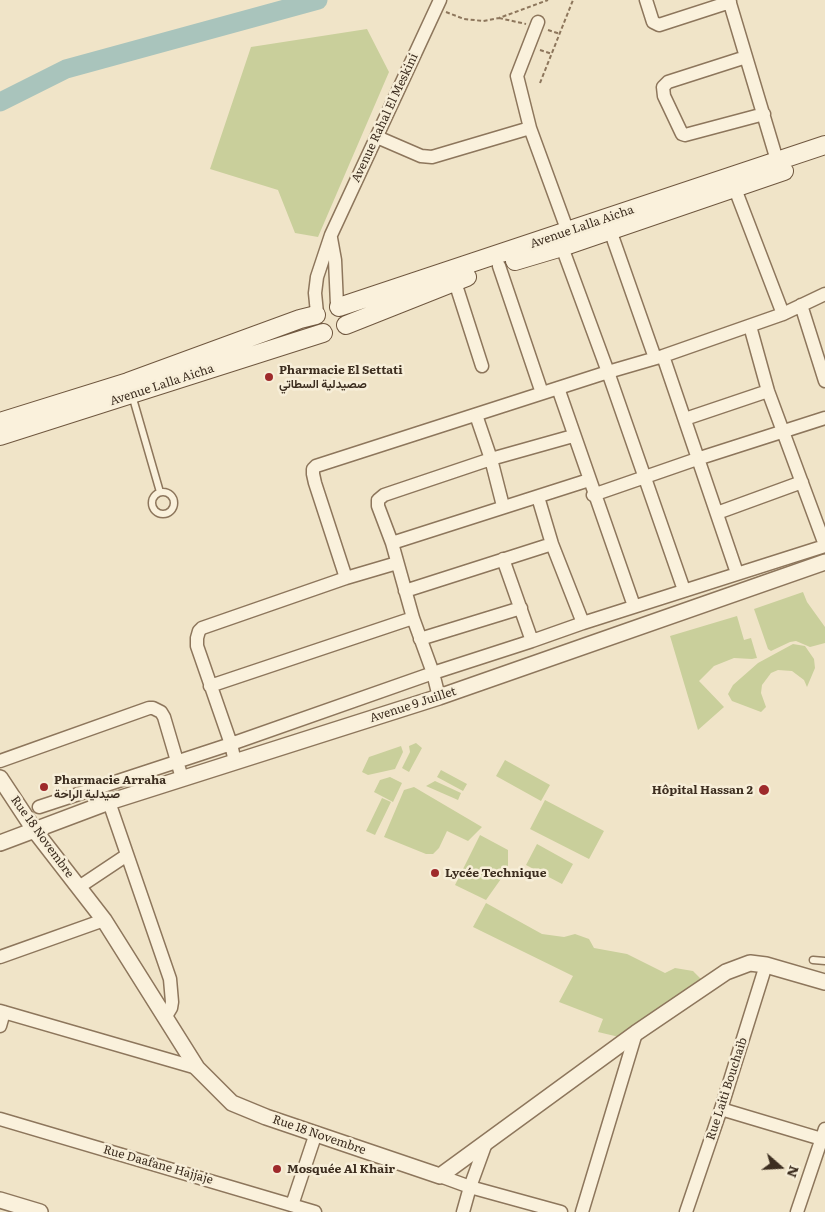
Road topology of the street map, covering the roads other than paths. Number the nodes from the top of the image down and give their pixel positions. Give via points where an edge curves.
1 (646, 0) edge
2 (730, 1) edge
3 (438, 3) edge
4 (538, 22) dead end
5 (746, 57) junction
6 (764, 114) junction
7 (530, 128) junction
8 (377, 137) junction
9 (825, 146) edge
10 (825, 157) edge
11 (779, 166) junction
12 (733, 183) junction
13 (610, 230) junction
14 (330, 235) junction
15 (565, 239) junction
16 (499, 266) junction
17 (455, 282) junction
18 (825, 294) edge
19 (338, 306) junction
20 (800, 306) junction
21 (317, 314) junction
22 (783, 314) junction
23 (346, 324) junction
24 (750, 326) junction
25 (323, 333) junction
26 (659, 357) junction
27 (822, 363) edge
28 (482, 366) dead end
29 (608, 372) junction
30 (825, 380) edge
31 (130, 388) junction
32 (558, 388) junction
33 (768, 391) junction
34 (542, 393) junction
35 (476, 415) junction
36 (825, 418) edge
37 (685, 419) junction
38 (0, 422) edge
39 (784, 431) junction
40 (0, 436) edge
41 (573, 436) junction
42 (698, 458) junction
43 (491, 459) junction
44 (645, 476) junction
45 (589, 480) junction
46 (802, 482) junction
47 (160, 492) dead end
48 (594, 494) junction
49 (538, 497) junction
50 (503, 506) junction
51 (717, 513) junction
52 (392, 543) junction
53 (552, 544) junction
54 (825, 546) edge
55 (503, 559) junction
56 (825, 562) edge
57 (397, 563) junction
58 (737, 573) junction
59 (346, 578) junction
60 (684, 590) junction
61 (405, 591) junction
62 (634, 606) junction
63 (521, 608) junction
64 (413, 618) junction
65 (583, 623) junction
66 (420, 639) junction
67 (532, 641) junction
68 (433, 673) junction
69 (210, 686) junction
70 (439, 697) junction
71 (231, 744) junction
72 (0, 761) edge
73 (178, 761) junction
74 (235, 762) junction
75 (0, 778) edge
76 (182, 778) junction
77 (109, 802) junction
78 (38, 807) dead end
79 (35, 831) junction
80 (0, 843) edge
81 (127, 855) junction
82 (79, 887) junction
83 (104, 920) junction
84 (0, 958) edge
85 (813, 960) dead end
86 (825, 961) edge
87 (766, 965) junction
88 (825, 982) edge
89 (2, 1012) edge
90 (165, 1018) junction
91 (0, 1026) edge
92 (636, 1033) junction
93 (197, 1068) junction
94 (721, 1109) junction
95 (0, 1119) edge
96 (316, 1133) junction
97 (824, 1136) edge
98 (486, 1143) junction
99 (440, 1176) junction
100 (470, 1187) junction
101 (0, 1200) edge
102 (292, 1205) junction
103 (40, 1212) edge
104 (315, 1212) edge
105 (464, 1212) edge
106 (561, 1212) edge
107 (582, 1212) edge
108 (686, 1212) edge
109 (797, 1212) edge

1 - 2 street via 653,22 659,25
2 - 5 street
3 - 8 street, Avenue Rahal El Meskini
4 - 7 street via 517,76
5 - 6 street
5 - 6 street via 668,82 663,87 664,96 685,135
6 - 11 street
7 - 8 street via 432,157 421,156
7 - 15 street
8 - 14 street, Avenue Rahal El Meskini
9 - 11 main road, Avenue Lalla Aicha
10 - 11 main road, Avenue Lalla Aicha
11 - 12 main road, Avenue Lalla Aicha
12 - 13 main road, Avenue Lalla Aicha
12 - 15 main road, Avenue Lalla Aicha
12 - 22 street
13 - 15 main road, Avenue Lalla Aicha
13 - 26 street
14 - 19 street
14 - 21 street, Avenue Rahal El Meskini via 317,277
15 - 16 main road, Avenue Lalla Aicha
15 - 19 main road, Avenue Lalla Aicha
15 - 29 street
16 - 17 main road, Avenue Lalla Aicha
16 - 34 street
17 - 23 main road, Avenue Lalla Aicha
17 - 28 street
18 - 20 street
19 - 21 main road, Avenue Lalla Aicha via 325,306
19 - 23 main road via 346,314
20 - 22 street
20 - 27 street
21 - 25 main road via 316,325
21 - 31 main road, Avenue Lalla Aicha
22 - 24 street
23 - 25 main road, Avenue Lalla Aicha via 336,334
24 - 26 street
24 - 33 street
25 - 31 main road, Avenue Lalla Aicha
26 - 29 street
26 - 37 street
27 - 30 street
29 - 32 street
29 - 44 street
31 - 38 main road, Avenue Lalla Aicha
31 - 40 main road, Avenue Lalla Aicha
31 - 47 lane
32 - 34 street
32 - 41 street
33 - 37 street
33 - 39 street
34 - 35 street
35 - 43 street
35 - 59 street via 313,469
36 - 39 street
37 - 42 street
39 - 42 street
39 - 46 street
41 - 43 street
41 - 45 street
42 - 44 street
42 - 51 street
43 - 50 street
43 - 52 street via 381,497 378,506
44 - 48 street
44 - 60 street
45 - 48 street
45 - 49 street
46 - 51 street
46 - 54 street
48 - 62 street
49 - 50 street
49 - 53 street
50 - 52 street
51 - 58 street
52 - 57 street
53 - 55 street
53 - 65 street
54 - 58 street
55 - 61 street
55 - 63 street
56 - 70 street, Avenue 9 Juillet
57 - 59 street
57 - 61 street
58 - 60 street
59 - 69 street via 198,631 198,646
60 - 62 street
61 - 64 street
62 - 65 street
63 - 66 street
63 - 67 street
64 - 66 street
64 - 69 street
65 - 67 street
66 - 68 street
67 - 68 street
68 - 70 street
68 - 71 street
69 - 71 street
70 - 74 street, Avenue 9 Juillet
71 - 73 street
71 - 74 street
72 - 73 street via 149,708 161,712 164,717
73 - 76 street
73 - 78 street
74 - 76 street, Avenue 9 Juillet
75 - 79 street, Rue 18 Novembre
76 - 77 street, Avenue 9 Juillet
77 - 79 street, Avenue 9 Juillet
77 - 81 street
79 - 80 street, Avenue 9 Juillet
79 - 82 street, Rue 18 Novembre
81 - 82 street
81 - 90 street via 170,979 172,1002
82 - 83 street, Rue 18 Novembre
83 - 84 street
83 - 90 street, Rue 18 Novembre
85 - 86 lane
87 - 88 street
87 - 92 street via 750,964 726,972
87 - 94 street, Rue Laiti Bouchaib
89 - 91 street
89 - 93 street
90 - 93 street, Rue 18 Novembre
92 - 98 street
92 - 107 street
93 - 96 street, Rue 18 Novembre via 232,1103
94 - 97 street
94 - 108 street, Rue Laiti Bouchaib
95 - 102 street, Rue Daafane Hajjaje
96 - 99 street, Rue 18 Novembre
96 - 102 street
97 - 109 street
98 - 99 street
98 - 100 street
99 - 100 street
100 - 105 street
100 - 106 street
101 - 103 street
102 - 104 street, Rue Daafane Hajjaje

